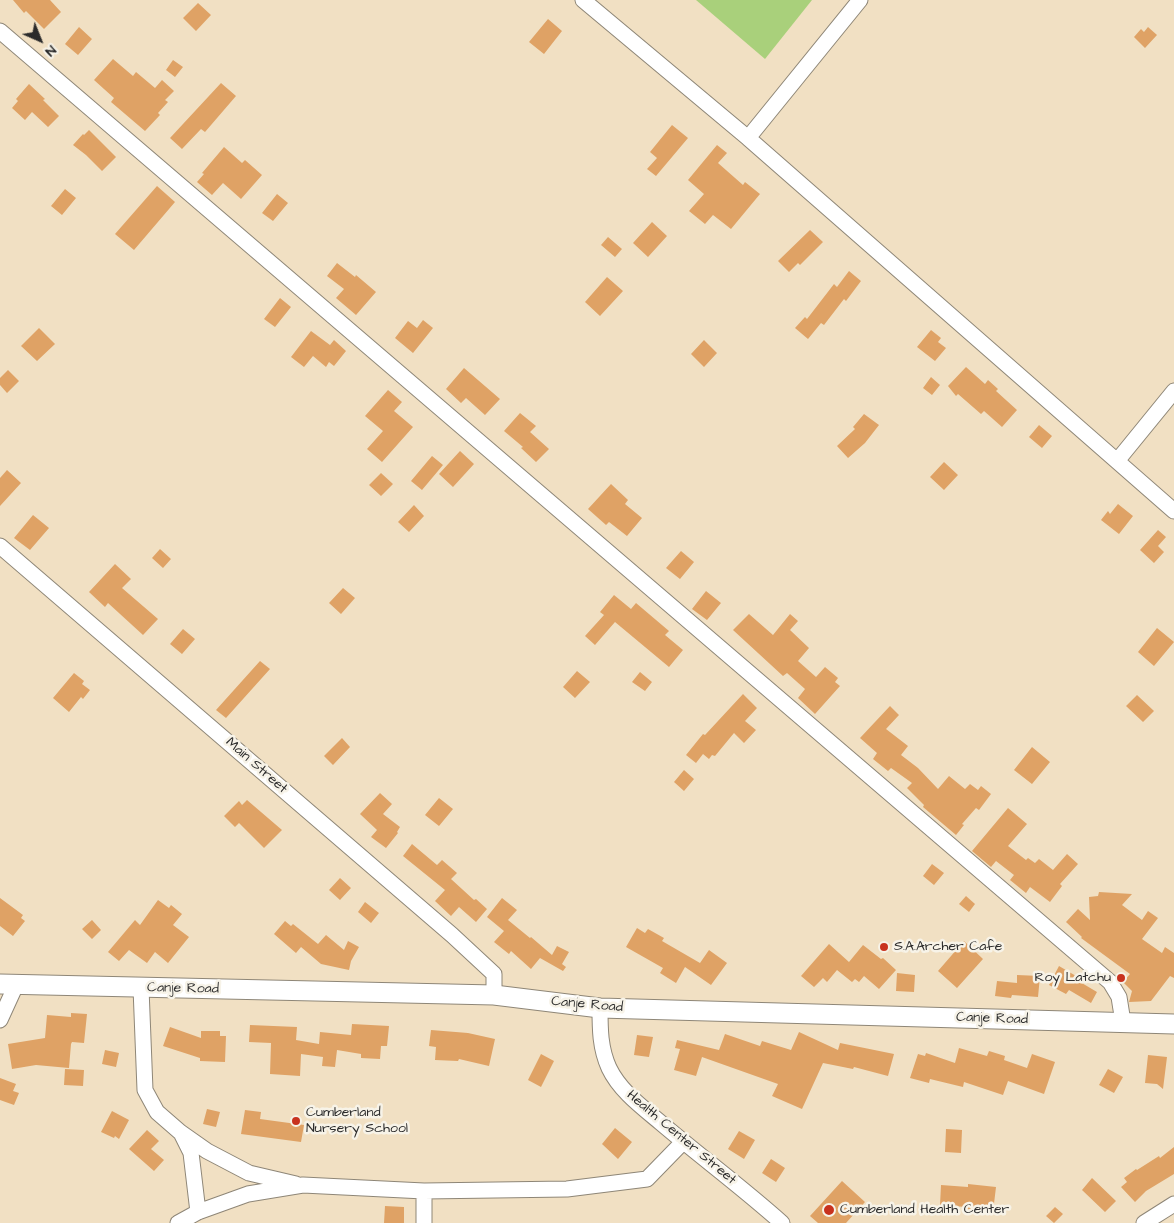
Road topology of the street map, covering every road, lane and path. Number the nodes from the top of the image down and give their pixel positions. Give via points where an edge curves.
1 (583, 0) edge
2 (860, 0) edge
3 (0, 31) edge
4 (748, 138) junction
5 (1174, 391) edge
6 (1117, 461) junction
7 (1174, 511) edge
8 (0, 546) edge
9 (8, 984) edge
10 (142, 988) junction
11 (494, 995) junction
12 (600, 1008) junction
13 (0, 1020) edge
14 (1123, 1022) junction
15 (1172, 1028) edge
16 (180, 1132) junction
17 (683, 1142) junction
18 (303, 1185) junction
19 (424, 1191) junction
20 (1174, 1204) edge
21 (198, 1212) junction
22 (178, 1223) edge
23 (424, 1223) edge
24 (782, 1223) edge
25 (1144, 1223) edge

1 - 4 street
2 - 4 street
3 - 14 street via 1110,982 1119,997
4 - 6 street
5 - 6 street
6 - 7 street
8 - 11 street, Main Street via 452,935 494,974
9 - 10 street, Canje Road
9 - 13 street
10 - 11 street, Canje Road
10 - 16 street via 145,1090 157,1112
11 - 12 street, Canje Road
12 - 14 street, Canje Road
12 - 17 street, Health Center Street via 600,1042 610,1068 626,1092
14 - 15 street, Canje Road
16 - 18 street via 207,1151 249,1173
16 - 21 street via 192,1153
17 - 19 street via 647,1179 567,1189
17 - 24 street, Health Center Street
18 - 19 street
18 - 21 street via 248,1194
19 - 23 street
20 - 25 street
21 - 22 street

